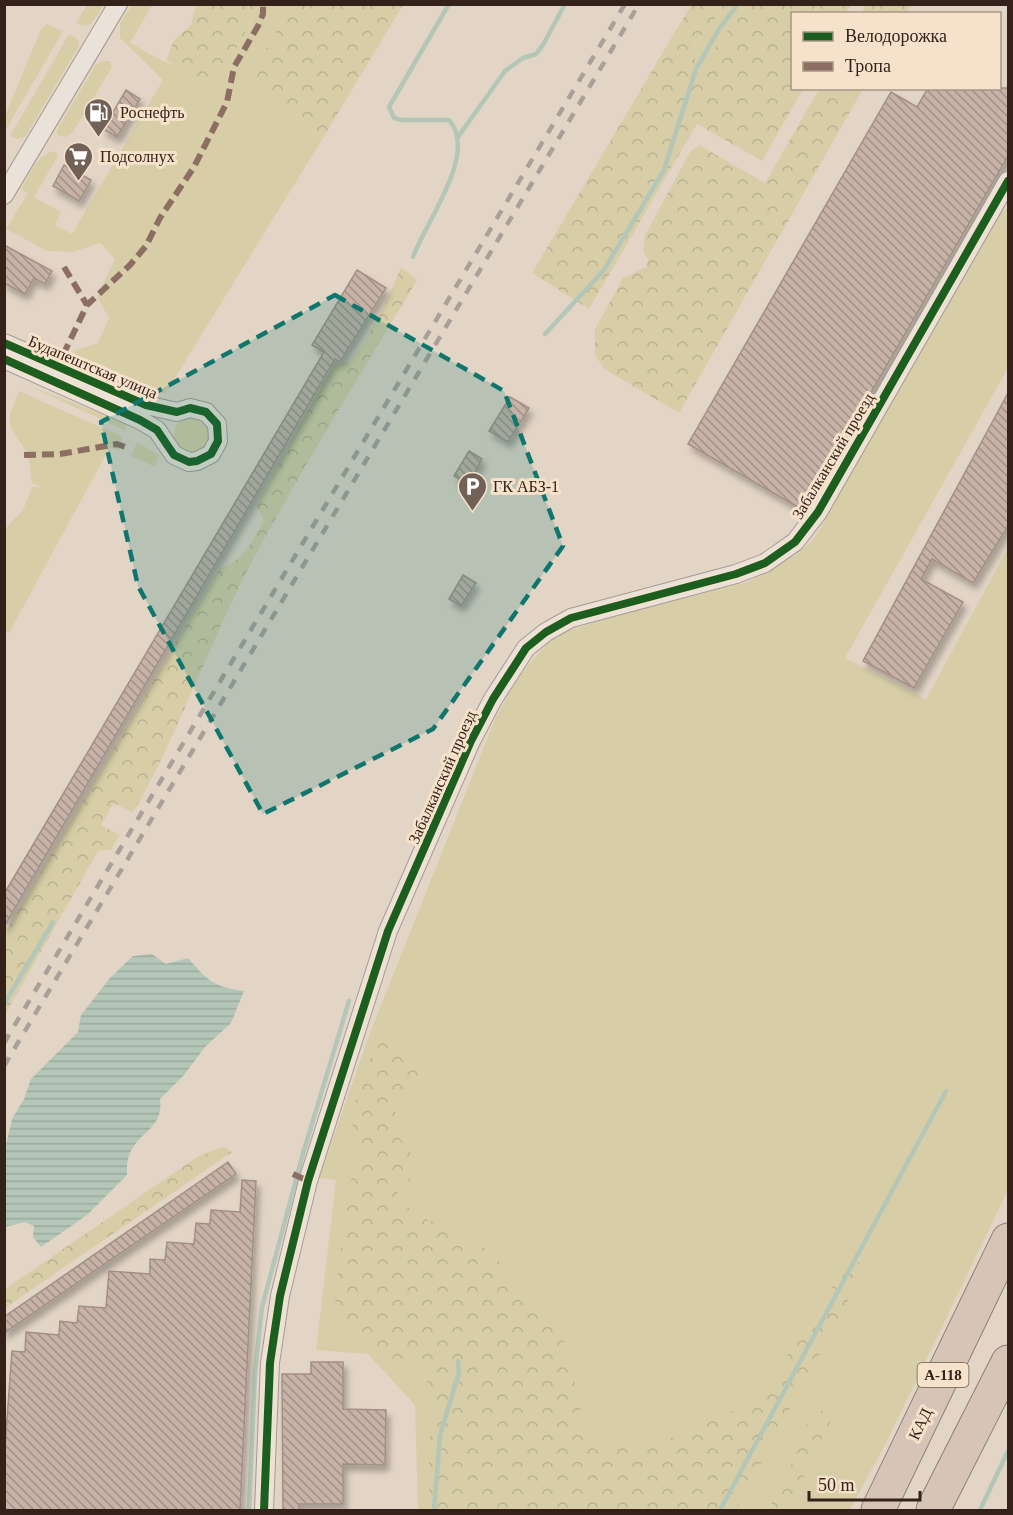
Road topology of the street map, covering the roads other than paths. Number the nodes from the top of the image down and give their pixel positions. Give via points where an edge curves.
1 (118, 4) edge
2 (1008, 181) edge
3 (4, 195) edge
4 (4, 343) edge
5 (4, 359) edge
6 (1008, 1240) edge
7 (1008, 1362) edge
8 (264, 1510) edge
9 (878, 1510) edge
10 (933, 1510) edge

1 - 3 street
2 - 8 street, Забалканский проезд via 818,512 795,542 765,563 736,574 571,618 526,648 493,699 388,932 308,1181 280,1296 270,1363
4 - 5 street, Будапештская улица via 146,405 177,412 190,408 206,412 217,424 218,441 204,459 181,459 157,430 140,420
6 - 9 highway, КАД / А-118
7 - 10 highway, А-118

